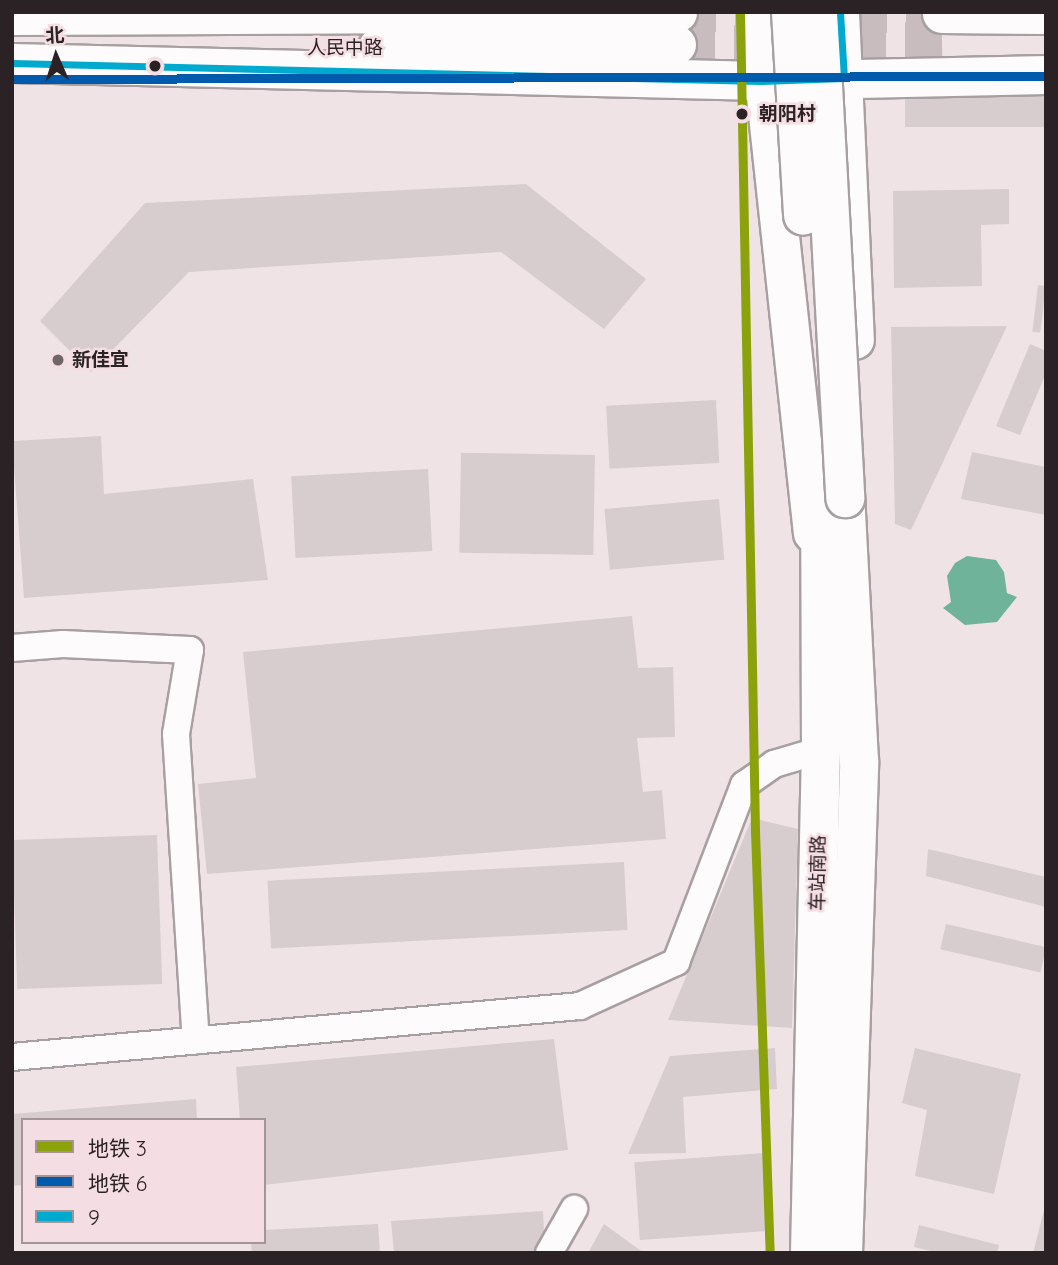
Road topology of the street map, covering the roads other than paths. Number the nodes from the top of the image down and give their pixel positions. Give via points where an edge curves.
1 (756, 12) edge
2 (791, 12) edge
3 (819, 12) edge
4 (841, 12) edge
5 (1046, 15) edge
6 (12, 16) edge
7 (678, 29) edge
8 (1046, 40) edge
9 (12, 50) edge
10 (12, 63) edge
11 (1046, 75) edge
12 (844, 78) junction
13 (761, 81) junction
14 (832, 495) junction
15 (850, 568) junction
16 (821, 597) junction
17 (12, 648) edge
18 (821, 750) junction
19 (196, 1040) junction
20 (12, 1057) edge
21 (574, 1209) dead end
22 (549, 1253) edge
23 (810, 1253) edge
24 (843, 1253) edge

1 - 13 main road
2 - 14 main road, bridge
3 - 14 main road, bridge
4 - 12 main road
5 - 8 main road via 942,27
6 - 7 main road, 人民中路
7 - 9 main road, 人民中路
10 - 13 main road
11 - 12 main road
12 - 13 main road
12 - 15 main road via 860,456
13 - 16 main road via 802,465
14 - 15 main road, 车站南路
14 - 16 main road, 车站南路
15 - 24 main road, 车站南路 via 859,761
16 - 18 main road, 车站南路
17 - 19 street via 63,644 190,650 176,734
18 - 19 street via 774,764 744,785 676,962 580,1006
18 - 23 main road, 车站南路
19 - 20 street
21 - 22 street

